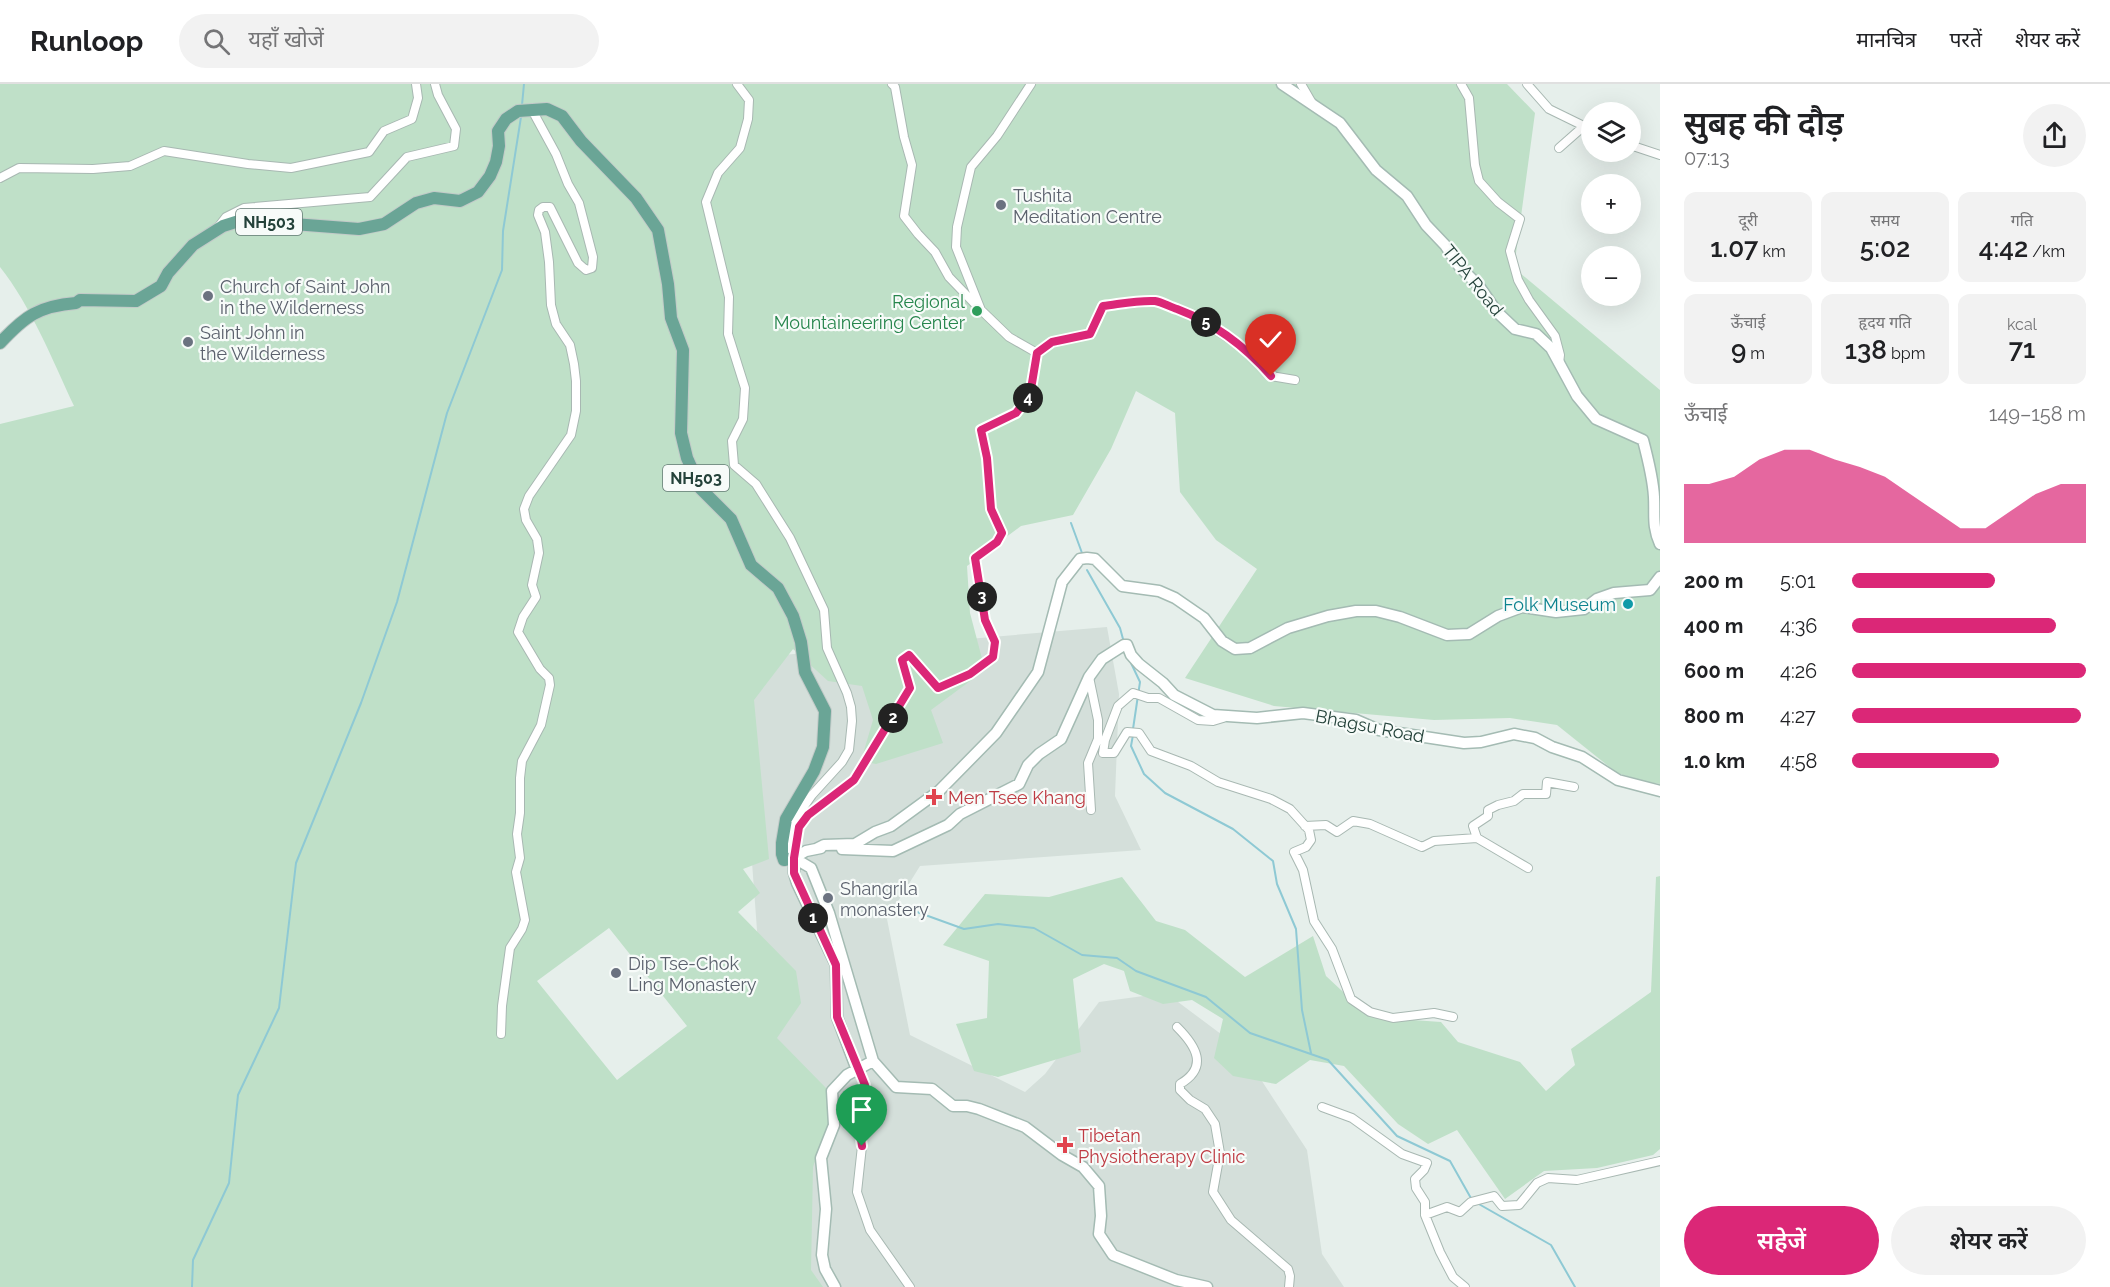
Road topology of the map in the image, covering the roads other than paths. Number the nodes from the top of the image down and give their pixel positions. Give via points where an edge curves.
1 (416, 84) edge
2 (435, 84) edge
3 (737, 84) edge
4 (892, 84) edge
5 (1031, 84) edge
6 (1282, 84) edge
7 (1301, 84) edge
8 (1461, 84) edge
9 (1527, 84) edge
10 (1314, 107) junction
11 (526, 110) junction
12 (1581, 125) edge
13 (1581, 133) edge
14 (1559, 148) dead end
15 (1641, 149) edge
16 (1660, 155) edge
17 (0, 178) edge
18 (212, 234) junction
19 (981, 310) junction
20 (0, 343) edge
21 (1037, 353) junction
22 (1559, 363) junction
23 (1295, 380) dead end
24 (1660, 544) edge
25 (1660, 577) edge
26 (1089, 676) junction
27 (1225, 717) junction
28 (1574, 787) dead end
29 (1660, 791) edge
30 (1091, 810) dead end
31 (1305, 826) junction
32 (1477, 838) junction
33 (816, 849) junction
34 (794, 858) junction
35 (1528, 868) dead end
36 (1453, 1017) dead end
37 (1177, 1027) dead end
38 (501, 1034) dead end
39 (873, 1061) junction
40 (857, 1070) junction
41 (1322, 1107) dead end
42 (1660, 1161) edge
43 (1425, 1215) junction
44 (835, 1287) edge
45 (910, 1287) edge
46 (1207, 1287) edge
47 (1289, 1287) edge
48 (1465, 1287) edge

1 - 17 street via 418,99 412,119 384,131 369,152 322,163 291,168 164,151 130,166 19,168
2 - 18 street via 456,129 454,146 407,157 370,197 244,208 226,217
3 - 34 street via 749,100 748,119 740,148 718,173 706,202 729,297 728,334 745,388 743,419 732,441 734,465 756,484 790,538 824,610 828,648 851,707 849,750 791,828 787,844 789,857
4 - 19 street via 912,165 904,216 935,252 949,277
5 - 19 street via 971,167 957,227 956,247
6 - 10 street, TIPA Road
7 - 10 street
8 - 22 street via 1469,98 1479,181 1520,219 1510,251 1518,280 1555,336
9 - 12 street via 1549,109
10 - 22 street, TIPA Road via 1340,123 1376,171 1407,196 1497,312 1515,329 1536,334 1551,348
11 - 18 main road, NH503 via 506,119 498,131 499,146 490,176 478,192 460,201 434,198 416,203 384,224 359,229 242,220
11 - 34 main road, NH503 via 547,109 562,116 636,198 658,230 671,318 683,350 681,433 687,458 701,489 731,519 751,565 778,588 793,616 805,672 825,711 823,747 786,819 782,854 784,860
11 - 38 street via 556,154 579,203 592,268 586,270 578,263 550,207 539,210 549,262 551,305 572,355 576,411 571,435 524,509 539,554 532,585 536,597 518,632 550,685 541,725 522,761 517,834 520,858 516,872 525,920 510,948
13 - 14 street
15 - 16 street
18 - 20 main road, NH503 via 193,245 161,286 136,301 80,300 38,310 19,322
19 - 21 street via 1009,337
21 - 23 street via 1052,342 1090,334 1103,306 1156,301 1216,328 1271,376
21 - 34 street via 1030,395 1016,413 981,430 991,509 1002,533 997,542 975,558 985,620 995,642 993,657 970,674 938,688 909,655 902,660 910,688 854,780 808,815 799,827
22 - 24 street, TIPA Road via 1577,396 1596,419 1643,440 1651,471 1654,529
25 - 33 street via 1650,590 1614,593 1584,609 1556,612 1522,607 1469,634 1447,635 1400,617 1356,611 1288,628 1250,648 1235,649 1222,641 1204,618 1175,598 1159,591 1122,586 1095,559 1080,559 1062,582 1038,672 996,733 939,791 891,826 855,844
26 - 27 street, Bhagsu Road via 1102,659 1128,645 1139,664 1174,695
26 - 30 street via 1098,720 1098,739 1088,763
26 - 33 street, Bhagsu Road via 1061,738 1028,765 1019,784 893,851
27 - 29 street, Bhagsu Road via 1303,713 1464,743 1514,734 1582,757 1618,780
27 - 31 street via 1198,720 1159,698 1133,693 1118,706 1103,753 1114,753 1127,732 1135,732 1151,751 1191,766 1218,782 1271,799 1290,809
28 - 32 street via 1547,782 1546,794 1523,794 1488,810 1488,816 1473,826
31 - 32 street via 1326,825 1337,832 1353,822 1370,824 1422,847 1434,841
31 - 36 street via 1311,840 1294,852 1303,870 1314,921 1332,949 1351,999 1370,1012 1393,1018 1434,1013
32 - 35 street
33 - 34 street, Bhagsu Road
34 - 39 street via 811,868
34 - 40 street via 797,883 836,965 837,1017
37 - 47 street via 1196,1051 1197,1066 1191,1077 1180,1084 1180,1090 1204,1109 1215,1124 1220,1154 1213,1192 1231,1220 1288,1269
39 - 40 street
39 - 46 street via 896,1087 932,1089 953,1106 979,1109 1025,1127 1083,1167 1100,1186 1099,1234 1113,1255 1176,1280
40 - 44 street via 832,1092 834,1125 820,1158 826,1209 822,1255
40 - 45 street via 865,1085 856,1106 862,1146 857,1192 870,1230
41 - 43 street via 1352,1118 1402,1154 1427,1163 1415,1179 1425,1202
42 - 43 street via 1577,1180 1548,1178 1519,1205 1502,1206 1494,1196 1471,1202 1460,1212 1446,1207
43 - 48 street via 1453,1277

